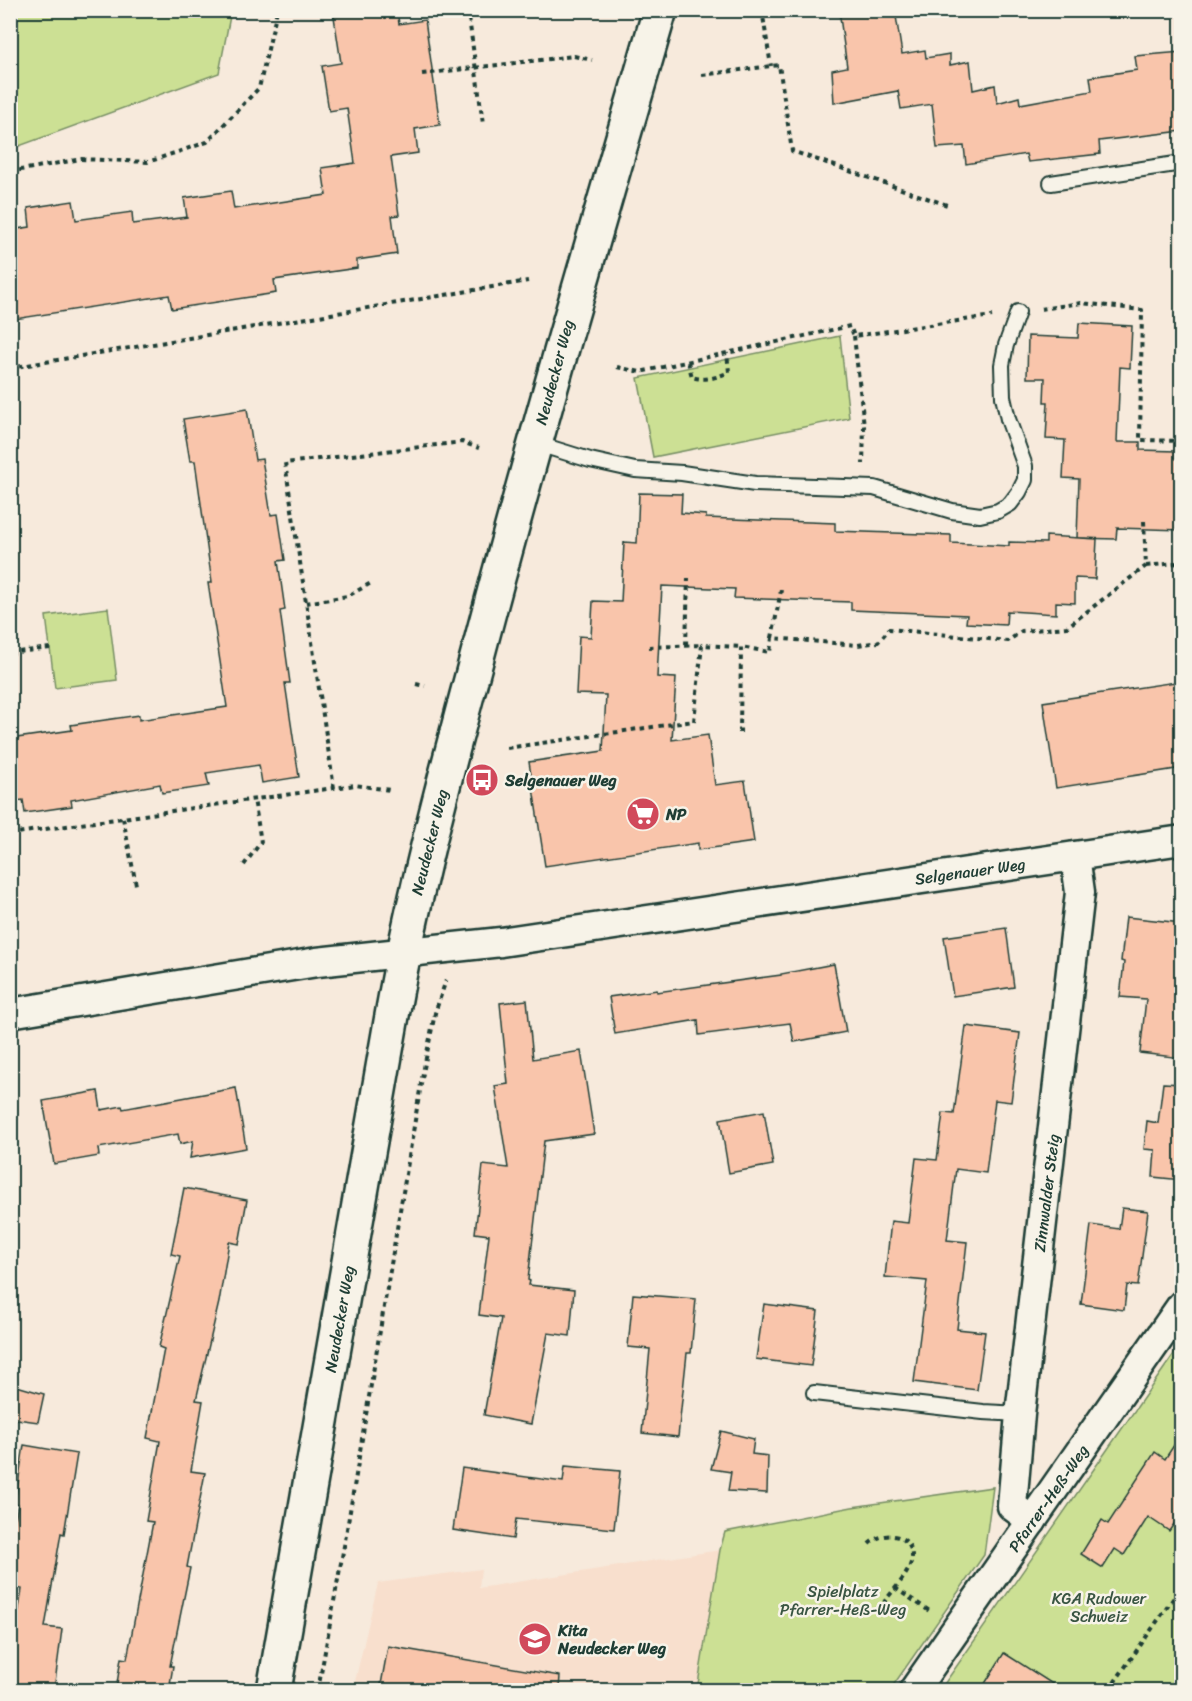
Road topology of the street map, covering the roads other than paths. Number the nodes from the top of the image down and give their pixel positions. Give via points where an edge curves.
1 (660, 10) edge
2 (1182, 163) edge
3 (1051, 183) dead end
4 (1018, 312) road end
5 (535, 443) junction
6 (1182, 840) edge
7 (1075, 856) junction
8 (403, 951) junction
9 (10, 1013) edge
10 (1182, 1305) edge
11 (813, 1393) dead end
12 (1020, 1414) junction
13 (1032, 1521) junction
14 (274, 1690) edge
15 (914, 1690) edge

1 - 5 street, Neudecker Weg
2 - 3 lane
4 - 5 lane via 1002,365 1008,419 1025,466 1025,480 1010,504 998,511 980,515 952,511 863,487 755,484 635,470
5 - 8 street, Neudecker Weg
6 - 7 street, Selgenauer Weg
7 - 8 street, Selgenauer Weg via 501,942
7 - 12 street, Zinnwalder Steig via 1080,892
8 - 9 street, Selgenauer Weg
8 - 14 street, Neudecker Weg
10 - 13 street, Pfarrer-Heß-Weg
11 - 12 lane
12 - 13 street, Zinnwalder Steig via 1012,1506
13 - 15 street, Pfarrer-Heß-Weg

